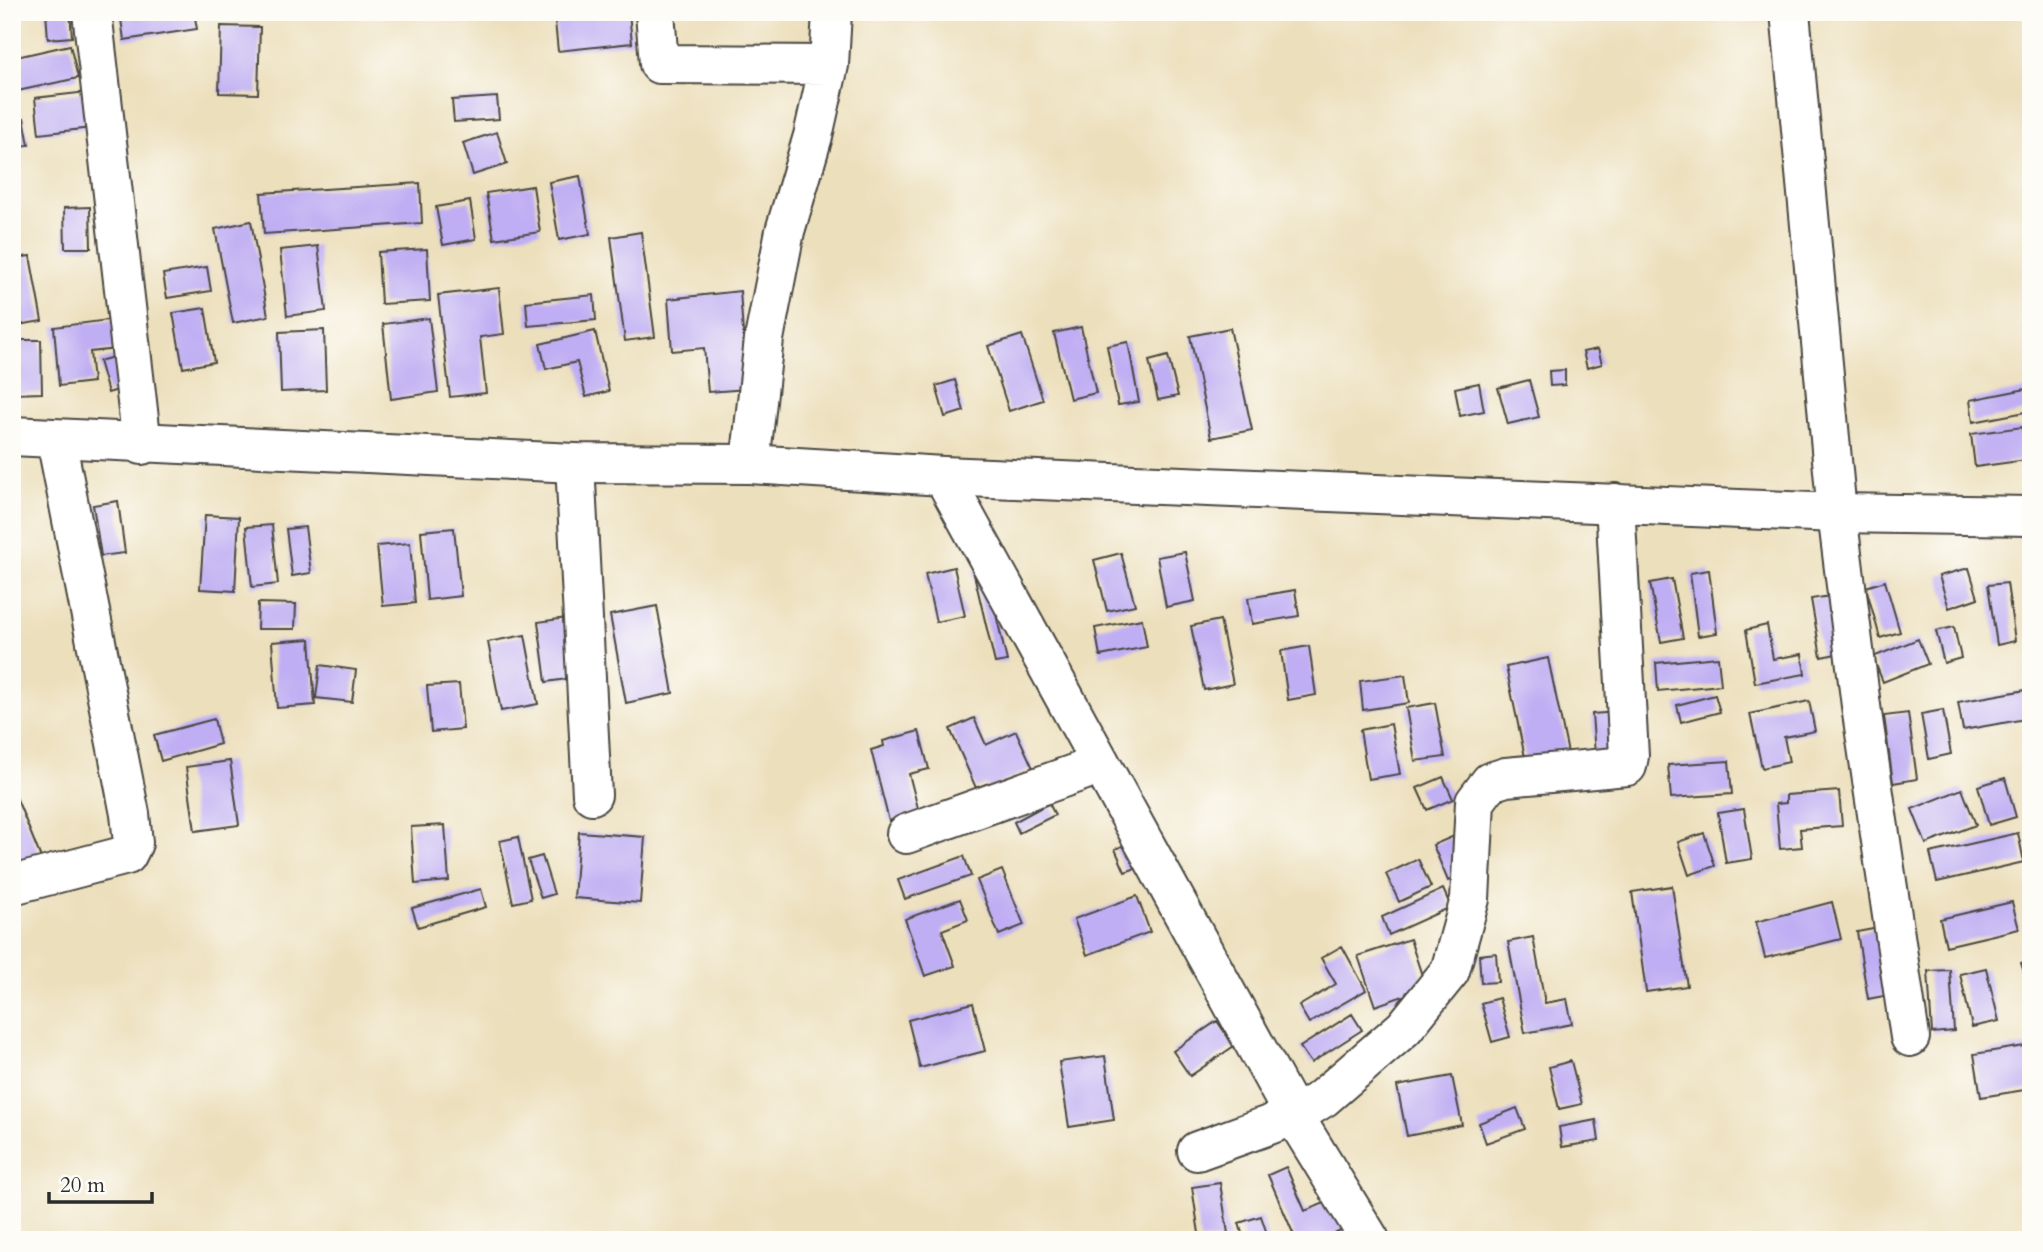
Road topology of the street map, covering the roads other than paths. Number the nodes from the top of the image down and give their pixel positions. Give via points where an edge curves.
1 (92, 12) edge
2 (655, 12) edge
3 (832, 12) edge
4 (1790, 12) edge
5 (829, 65) junction
6 (12, 436) edge
7 (55, 439) junction
8 (142, 444) junction
9 (575, 463) junction
10 (750, 464) junction
11 (943, 476) junction
12 (1615, 503) junction
13 (1837, 513) junction
14 (2031, 516) edge
15 (1100, 765) junction
16 (592, 795) dead end
17 (906, 834) dead end
18 (12, 886) edge
19 (1910, 1037) dead end
20 (1294, 1116) junction
21 (1197, 1151) dead end
22 (1370, 1240) edge

1 - 8 main road
2 - 5 main road via 659,64
3 - 5 main road
4 - 13 main road
5 - 10 main road via 777,271
6 - 7 main road
7 - 8 main road
7 - 18 main road via 133,843 128,855 106,863
8 - 9 main road
9 - 10 main road
9 - 16 main road
10 - 11 main road
11 - 12 main road
11 - 15 main road
12 - 13 main road
12 - 20 main road via 1627,766 1506,777 1490,782 1480,792 1475,802 1470,899 1450,971 1404,1028 1323,1098
13 - 14 main road
13 - 19 main road
15 - 17 main road
15 - 20 main road
20 - 21 main road
20 - 22 main road

